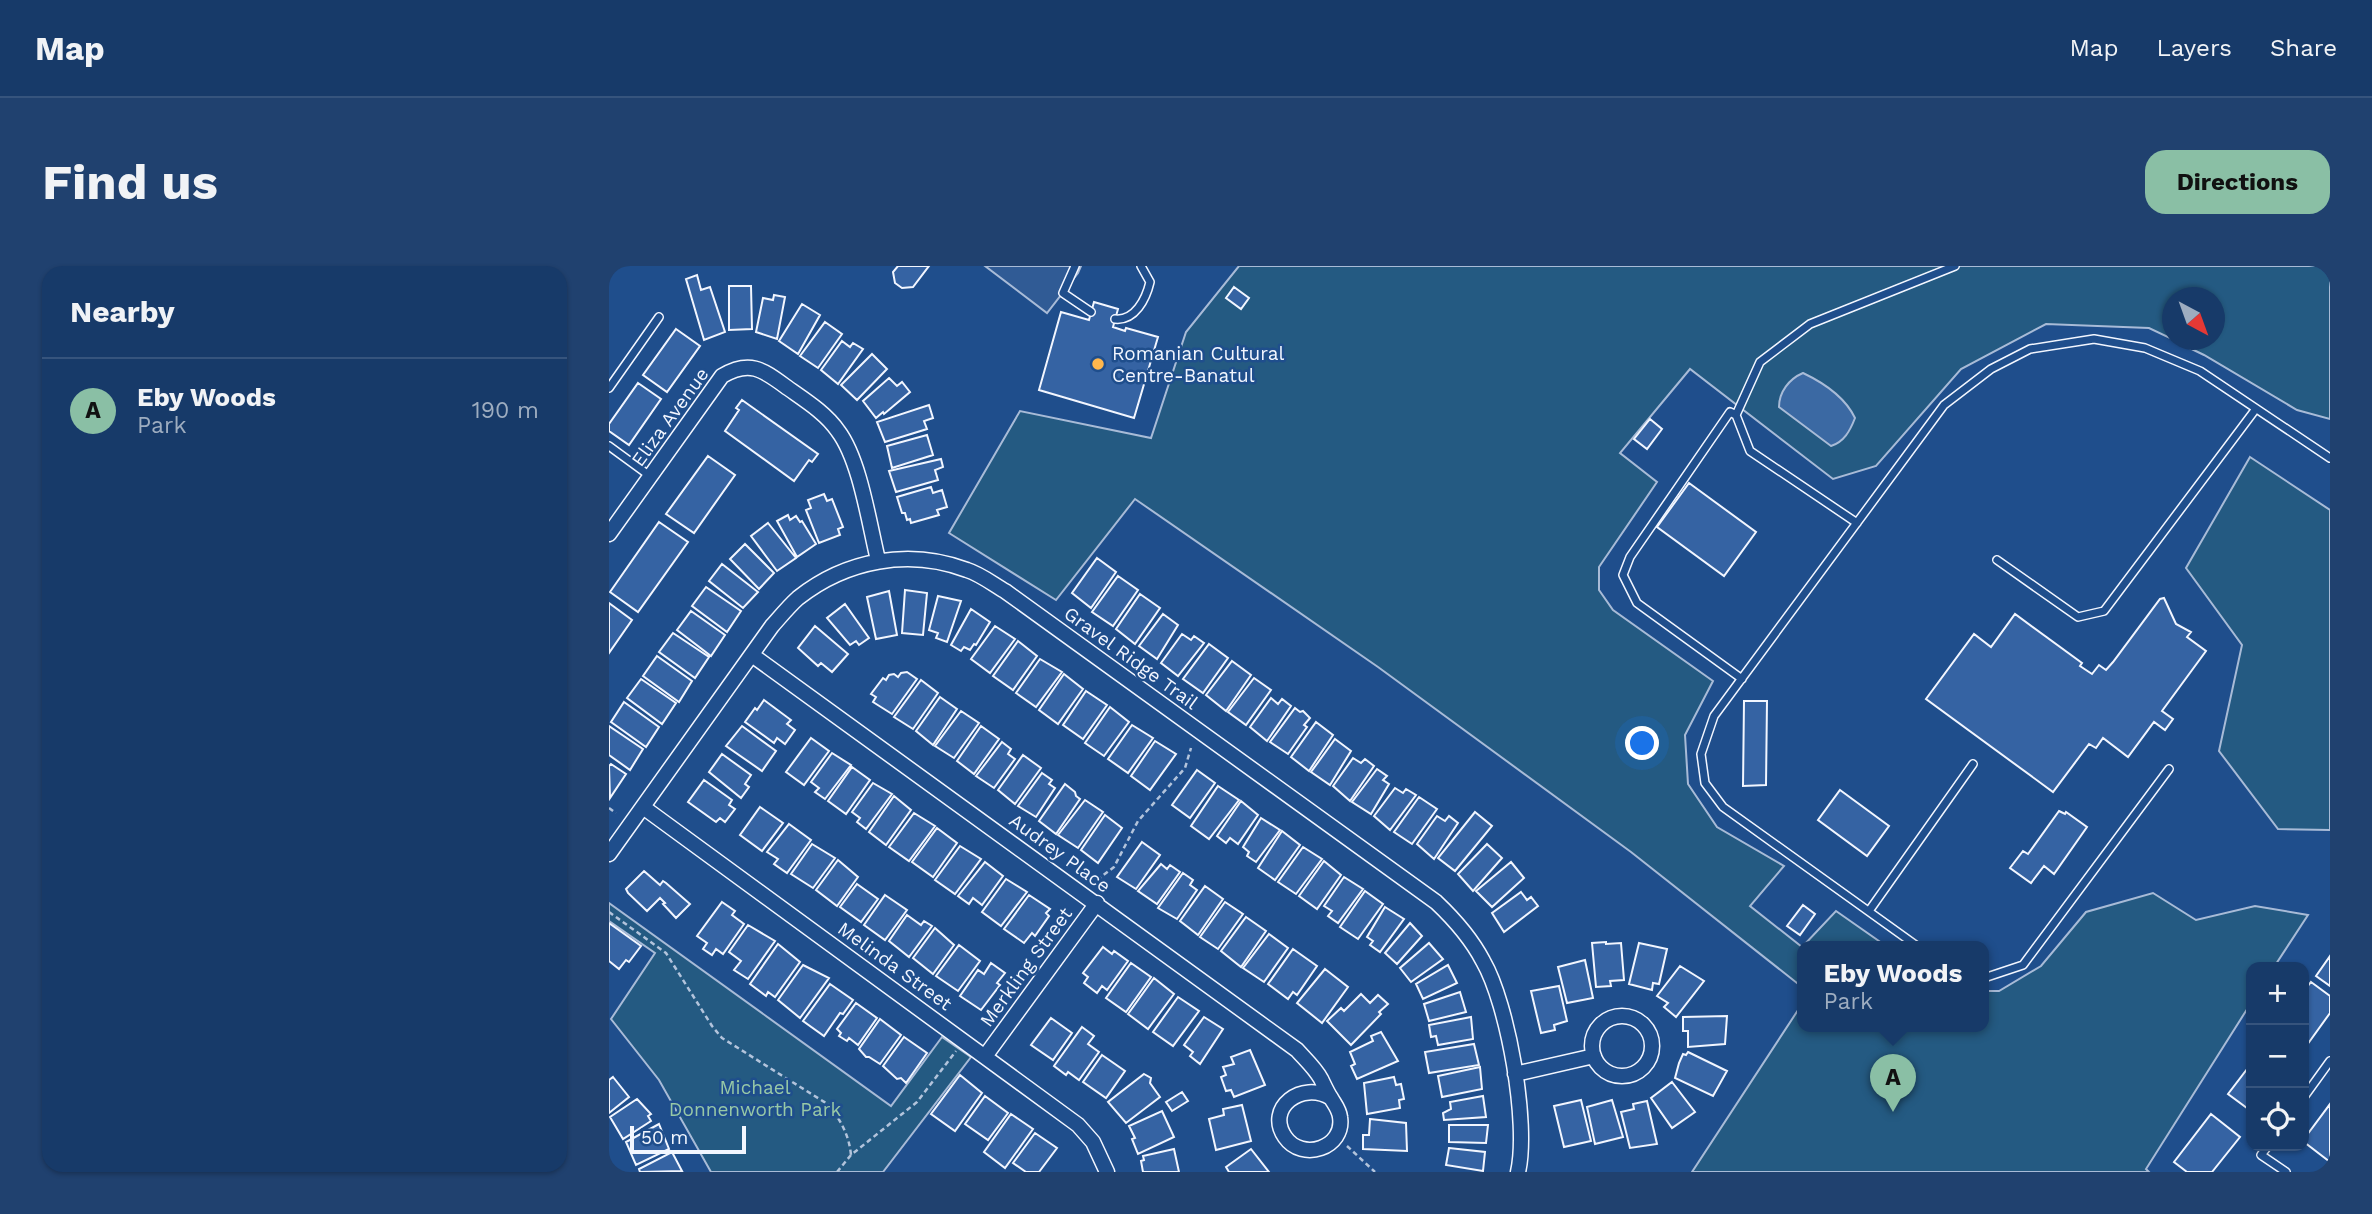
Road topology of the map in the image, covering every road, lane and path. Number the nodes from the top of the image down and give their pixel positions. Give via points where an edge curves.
1 (1075, 266) edge
2 (1140, 266) edge
3 (1955, 266) edge
4 (1091, 312) dead end
5 (659, 317) dead end
6 (1115, 320) dead end
7 (609, 388) edge
8 (2255, 410) junction
9 (1736, 415) junction
10 (609, 446) edge
11 (2330, 458) edge
12 (650, 476) junction
13 (1857, 523) junction
14 (609, 534) edge
15 (877, 559) junction
16 (1997, 560) dead end
17 (752, 655) junction
18 (1742, 679) junction
19 (1191, 748) dead end
20 (1973, 764) dead end
21 (2169, 769) dead end
22 (643, 807) junction
23 (609, 808) edge
24 (616, 813) dead end
25 (609, 854) edge
26 (1097, 880) dead end
27 (1097, 903) junction
28 (1868, 911) junction
29 (609, 912) edge
30 (1910, 941) edge
31 (1989, 979) edge
32 (965, 1041) junction
33 (986, 1055) junction
34 (1594, 1056) junction
35 (2330, 1061) edge
36 (1515, 1074) junction
37 (2309, 1090) edge
38 (1331, 1098) junction
39 (1347, 1146) dead end
40 (2264, 1151) edge
41 (851, 1155) junction
42 (837, 1172) edge
43 (1107, 1172) edge
44 (1375, 1172) edge
45 (1518, 1172) edge
46 (2286, 1172) edge

1 - 4 lane via 1063,293
2 - 6 lane via 1150,282 1147,293 1135,313
3 - 9 lane via 1810,324 1759,362
5 - 7 lane
8 - 11 lane
8 - 13 lane via 2200,371 2145,348 2094,339 2030,349 1991,369 1944,405
8 - 16 lane via 2104,611 2078,617
9 - 13 lane via 1751,452
9 - 18 lane via 1730,412 1630,557 1623,575 1637,603
10 - 12 lane
12 - 14 street, Eliza Avenue
12 - 15 street, Eliza Avenue via 722,376 746,366 758,369 826,416 840,432 851,454
13 - 18 lane
15 - 17 street, Gravel Ridge Trail via 836,574 798,598
15 - 36 street, Gravel Ridge Trail via 933,561 968,570 1005,591 1436,902 1452,916 1484,962 1500,1004
17 - 22 street, Gravel Ridge Trail
17 - 27 street, Audrey Place
18 - 28 lane via 1714,716 1701,754 1705,783 1723,807
19 - 26 path via 1185,768 1137,821 1114,867
20 - 28 lane
21 - 31 lane via 2022,965
22 - 25 street, Gravel Ridge Trail
22 - 32 street, Melinda Street
23 - 24 path
27 - 33 street, Merkling Street
27 - 38 street, Audrey Place via 1297,1050 1320,1076
28 - 30 lane
29 - 41 path via 666,953 722,1038 829,1105 840,1119
32 - 33 street, Melinda Street
32 - 41 path via 917,1102
33 - 43 street, Melinda Street via 1078,1125 1093,1142
34 - 34 street via 1611,1074 1630,1075 1648,1062 1649,1033 1627,1016 1606,1021 1594,1035
34 - 36 street
35 - 37 lane
36 - 45 street, Gravel Ridge Trail via 1522,1121
38 - 38 street, Audrey Place via 1340,1116 1338,1133 1320,1149 1294,1147 1281,1127 1281,1115 1291,1097 1312,1091
39 - 44 path
40 - 46 lane via 2261,1154
41 - 42 path

